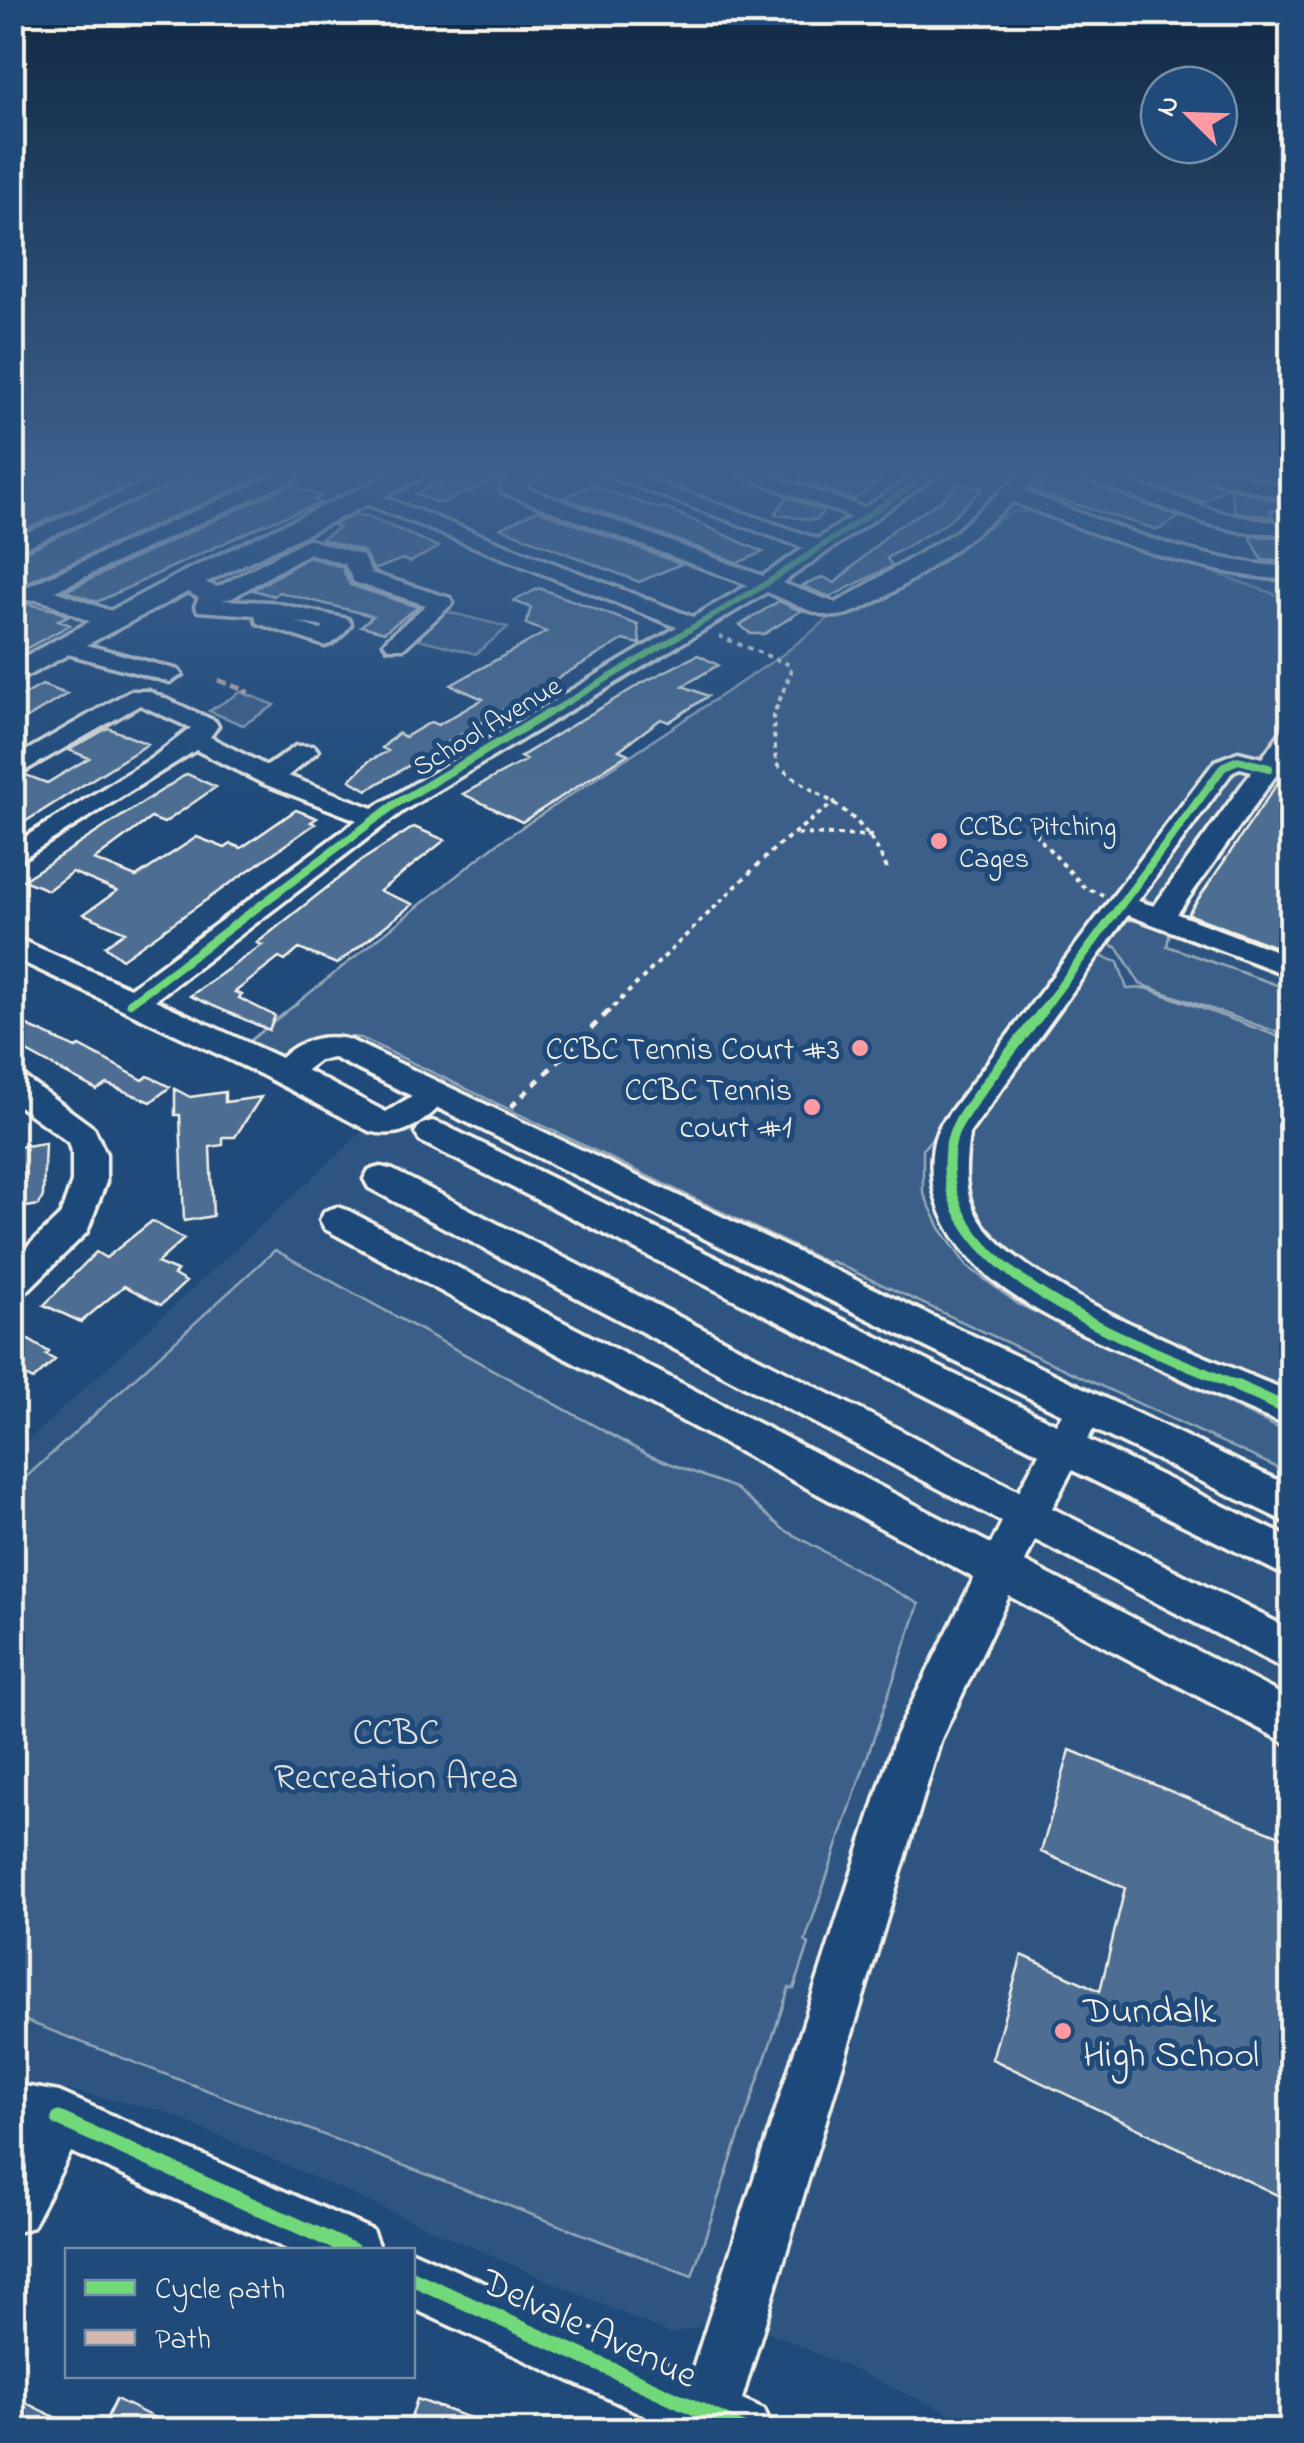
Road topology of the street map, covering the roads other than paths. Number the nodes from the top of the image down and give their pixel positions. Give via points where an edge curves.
1 (43, 588) edge
2 (233, 588) edge
3 (395, 588) edge
4 (598, 588) edge
5 (759, 588) edge
6 (772, 588) edge
7 (880, 588) edge
8 (197, 589) junction
9 (270, 609) dead end
10 (114, 620) junction
11 (695, 626) junction
12 (396, 642) dead end
13 (65, 646) junction
14 (170, 674) dead end
15 (12, 675) edge
16 (1292, 734) edge
17 (194, 739) junction
18 (304, 752) dead end
19 (1269, 768) junction
20 (12, 770) edge
21 (269, 776) junction
22 (375, 818) junction
23 (12, 857) edge
24 (1124, 904) junction
25 (1161, 917) junction
26 (12, 945) edge
27 (1292, 968) edge
28 (130, 1002) junction
29 (284, 1074) junction
30 (12, 1084) edge
31 (436, 1094) junction
32 (432, 1133) dead end
33 (381, 1179) dead end
34 (337, 1220) dead end
35 (12, 1283) edge
36 (1292, 1411) edge
37 (1075, 1428) junction
38 (1292, 1507) edge
39 (1026, 1516) junction
40 (1292, 1560) edge
41 (1000, 1568) junction
42 (1292, 1653) edge
43 (1292, 1724) edge
44 (36, 2115) edge
45 (12, 2207) edge
46 (347, 2248) edge
47 (415, 2279) edge
48 (726, 2422) edge

1 - 10 street via 32,593
2 - 8 street
3 - 12 street via 442,604
4 - 11 street
5 - 11 street, School Avenue
6 - 7 street via 824,608 849,608
8 - 9 street via 206,606
8 - 10 main road
10 - 13 main road
11 - 22 street, School Avenue
13 - 14 street
13 - 15 main road
16 - 19 street
17 - 20 street via 206,726 138,696
17 - 21 street
17 - 23 street
18 - 21 street
19 - 24 street via 1238,760 1224,766
19 - 25 street
21 - 22 street
22 - 28 street, School Avenue
24 - 25 street
24 - 36 street via 953,1132 950,1195 974,1239 1015,1279
25 - 27 street
26 - 28 street
28 - 29 street
29 - 31 street via 318,1046 339,1047
29 - 31 street via 393,1125
30 - 35 street via 82,1136 90,1154 75,1223
31 - 37 street
32 - 37 street
33 - 39 street
34 - 41 street
37 - 38 street
37 - 39 street
37 - 40 street
39 - 41 street
39 - 42 street
41 - 43 street
41 - 48 street via 919,1735
44 - 45 street
44 - 46 street
47 - 48 street, Delvale Avenue

